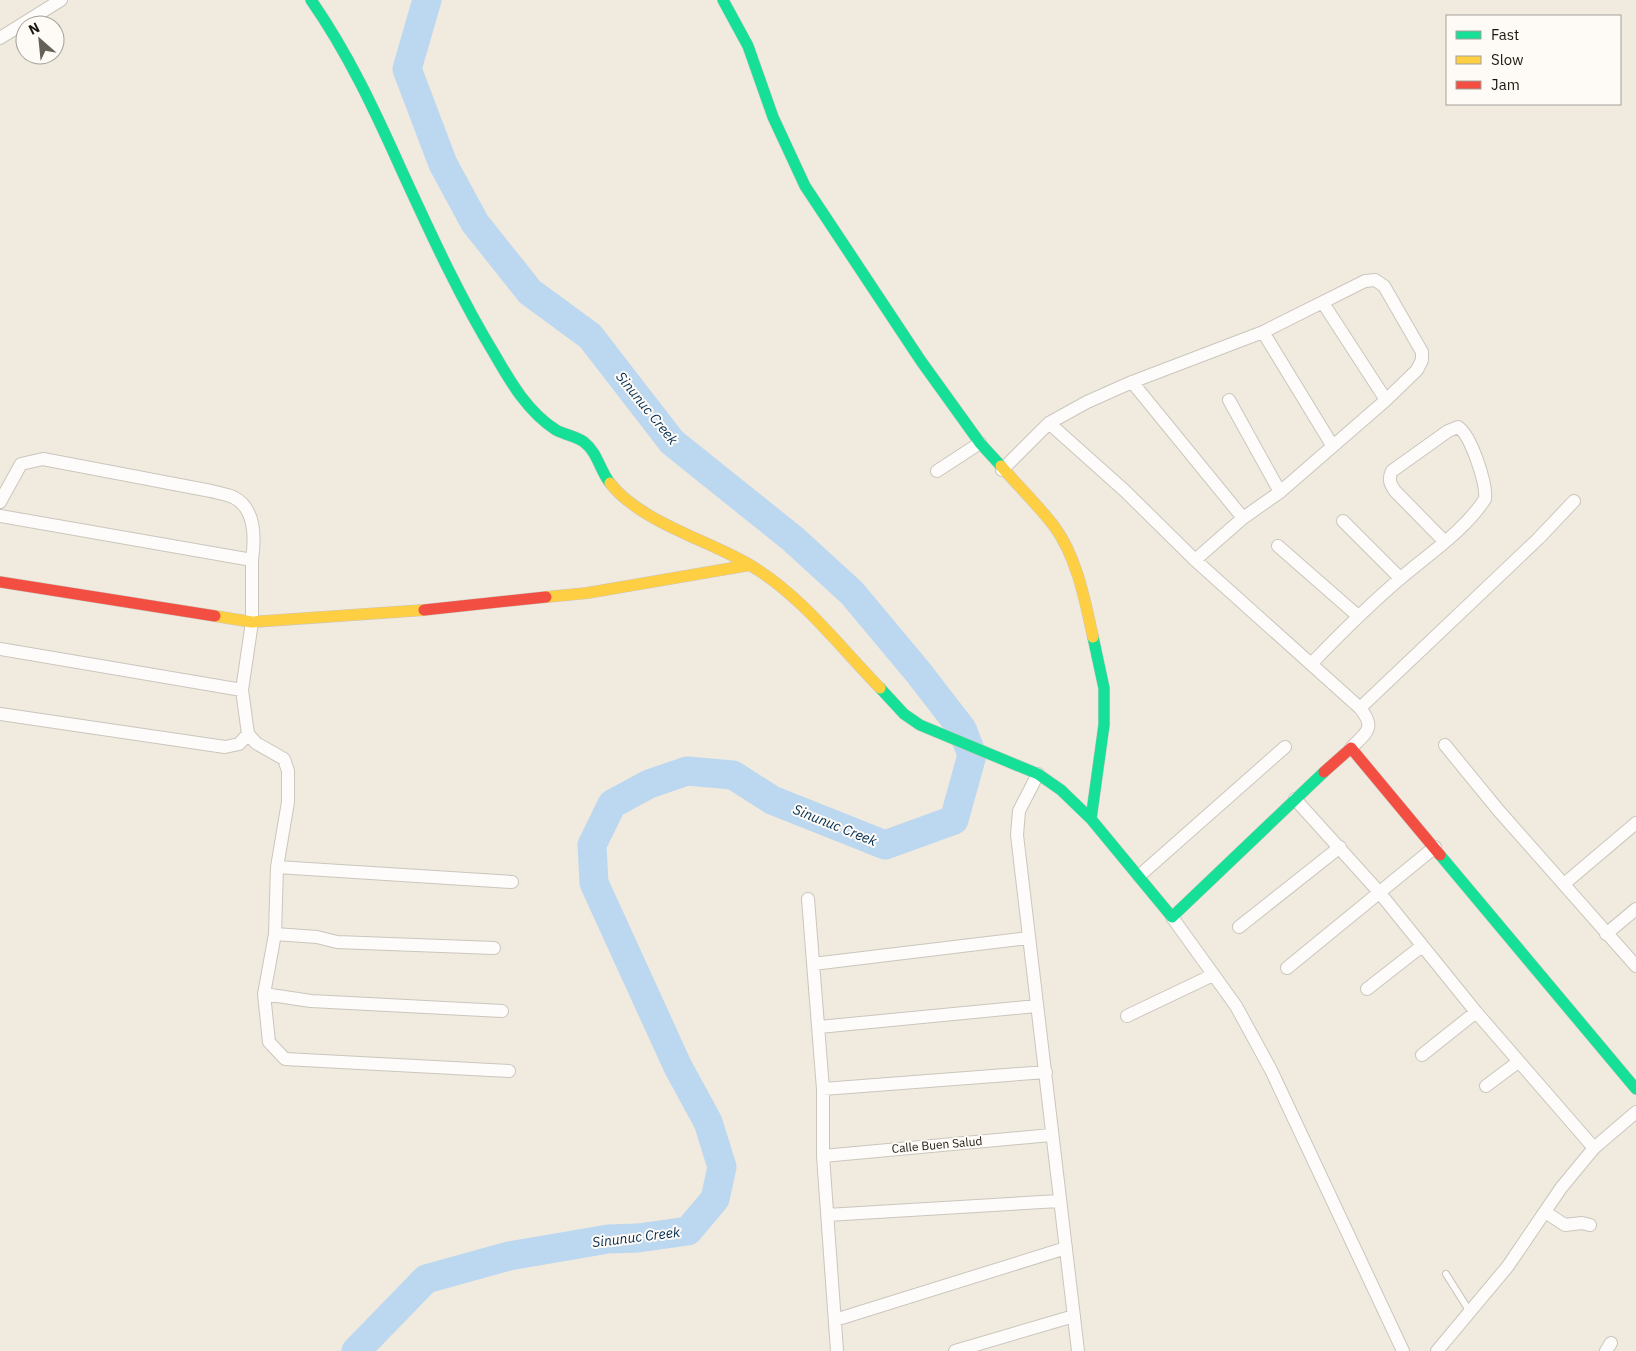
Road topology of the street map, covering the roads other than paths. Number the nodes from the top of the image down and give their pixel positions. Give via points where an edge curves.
1 (61, 0) edge
2 (723, 0) edge
3 (316, 2) edge
4 (0, 38) edge
5 (1323, 303) junction
6 (1263, 332) junction
7 (1132, 382) junction
8 (1229, 400) dead end
9 (1386, 400) junction
10 (1049, 423) junction
11 (980, 443) junction
12 (1332, 446) junction
13 (936, 470) dead end
14 (1002, 470) junction
15 (1280, 492) junction
16 (1574, 500) dead end
17 (0, 502) edge
18 (0, 516) edge
19 (1243, 518) junction
20 (1343, 521) dead end
21 (1444, 542) junction
22 (1278, 546) dead end
23 (252, 560) junction
24 (1195, 560) junction
25 (750, 565) junction
26 (1400, 578) junction
27 (0, 582) edge
28 (1358, 616) junction
29 (252, 622) junction
30 (0, 649) edge
31 (1311, 664) junction
32 (242, 690) junction
33 (1360, 708) junction
34 (0, 714) edge
35 (248, 734) junction
36 (1445, 745) dead end
37 (1285, 747) dead end
38 (1351, 748) junction
39 (1038, 774) junction
40 (1295, 800) junction
41 (1091, 818) junction
42 (1636, 823) edge
43 (1435, 847) junction
44 (1340, 848) junction
45 (277, 867) junction
46 (1139, 876) junction
47 (512, 882) dead end
48 (1564, 884) junction
49 (1379, 892) junction
50 (808, 900) dead end
51 (1636, 909) edge
52 (1172, 917) junction
53 (1239, 927) dead end
54 (275, 934) junction
55 (1606, 934) junction
56 (1028, 938) junction
57 (1422, 946) junction
58 (494, 948) dead end
59 (813, 964) junction
60 (1636, 966) edge
61 (1287, 968) dead end
62 (1214, 975) junction
63 (1367, 990) dead end
64 (264, 994) junction
65 (1036, 1006) junction
66 (502, 1011) dead end
67 (1476, 1012) junction
68 (1127, 1016) dead end
69 (819, 1028) junction
70 (1422, 1055) dead end
71 (1518, 1062) junction
72 (509, 1071) dead end
73 (1046, 1072) junction
74 (1486, 1086) dead end
75 (823, 1089) junction
76 (1636, 1089) edge
77 (1636, 1112) edge
78 (1052, 1135) junction
79 (1594, 1148) junction
80 (823, 1156) junction
81 (1059, 1201) junction
82 (1545, 1212) junction
83 (827, 1215) junction
84 (1590, 1226) dead end
85 (1066, 1248) junction
86 (1446, 1274) dead end
87 (1470, 1312) junction
88 (1074, 1316) junction
89 (835, 1320) junction
90 (836, 1351) edge
91 (955, 1351) edge
92 (1078, 1351) edge
93 (1403, 1351) edge
94 (1437, 1351) edge

1 - 4 street
2 - 11 street via 748,46 766,102 806,186 921,361
3 - 25 street via 365,90 450,271 523,400 557,430 584,442 600,462 614,490 624,498 659,520
5 - 6 street
5 - 9 street
5 - 9 street via 1365,281 1375,280 1384,286 1422,352 1417,370
6 - 7 street
6 - 12 street
7 - 10 street
7 - 19 street
8 - 15 street
9 - 12 street
10 - 14 street
10 - 24 street
11 - 13 street
11 - 14 street
12 - 15 street
14 - 41 street via 1054,526 1065,544 1085,598 1104,688 1104,725
15 - 19 street
16 - 33 street via 1538,539
17 - 23 street via 21,464 43,459 211,490 234,498 246,507 252,523
18 - 23 street
19 - 24 street
20 - 26 street
21 - 21 street via 1395,491 1389,476 1448,431 1458,428 1465,433 1476,460 1485,499
21 - 26 street
22 - 28 street
23 - 29 street
24 - 31 street
25 - 29 street via 588,593 439,609
25 - 39 street via 801,605 904,714 920,725
26 - 28 street
27 - 29 street
28 - 31 street
29 - 32 street
30 - 32 street
31 - 33 street
32 - 35 street
33 - 38 street via 1370,724
34 - 35 street via 225,747 239,744
35 - 45 street via 256,743 284,759 288,771 288,802
36 - 48 street
37 - 46 street
38 - 40 street
38 - 43 street
39 - 41 street
39 - 56 street via 1019,811 1017,835
40 - 44 street
40 - 52 street
41 - 46 street
42 - 48 street
43 - 49 street
43 - 76 street
44 - 49 street
44 - 53 street
45 - 47 street
45 - 54 street
46 - 52 street
48 - 55 street
49 - 57 street
49 - 61 street
50 - 59 street
51 - 55 street
52 - 62 street
54 - 58 street via 345,943
54 - 64 street
55 - 60 street
56 - 59 street
56 - 65 street
57 - 63 street
57 - 67 street
59 - 69 street
62 - 68 street
62 - 93 street via 1236,1006 1271,1070
64 - 66 street via 311,1001
64 - 72 street via 269,1042 284,1059
65 - 69 street
65 - 73 street
67 - 70 street
67 - 71 street
69 - 75 street
71 - 74 street
71 - 79 street
73 - 75 street
73 - 78 street
75 - 80 street
77 - 79 street
78 - 80 street, Calle Buen Salud
78 - 81 street
79 - 82 street
80 - 83 street
81 - 83 street
81 - 85 street
82 - 84 street via 1565,1225 1582,1223
82 - 87 street via 1508,1266
83 - 89 street
85 - 88 street
85 - 89 street
86 - 87 lane
87 - 94 street
88 - 91 street
88 - 92 street
89 - 90 street

